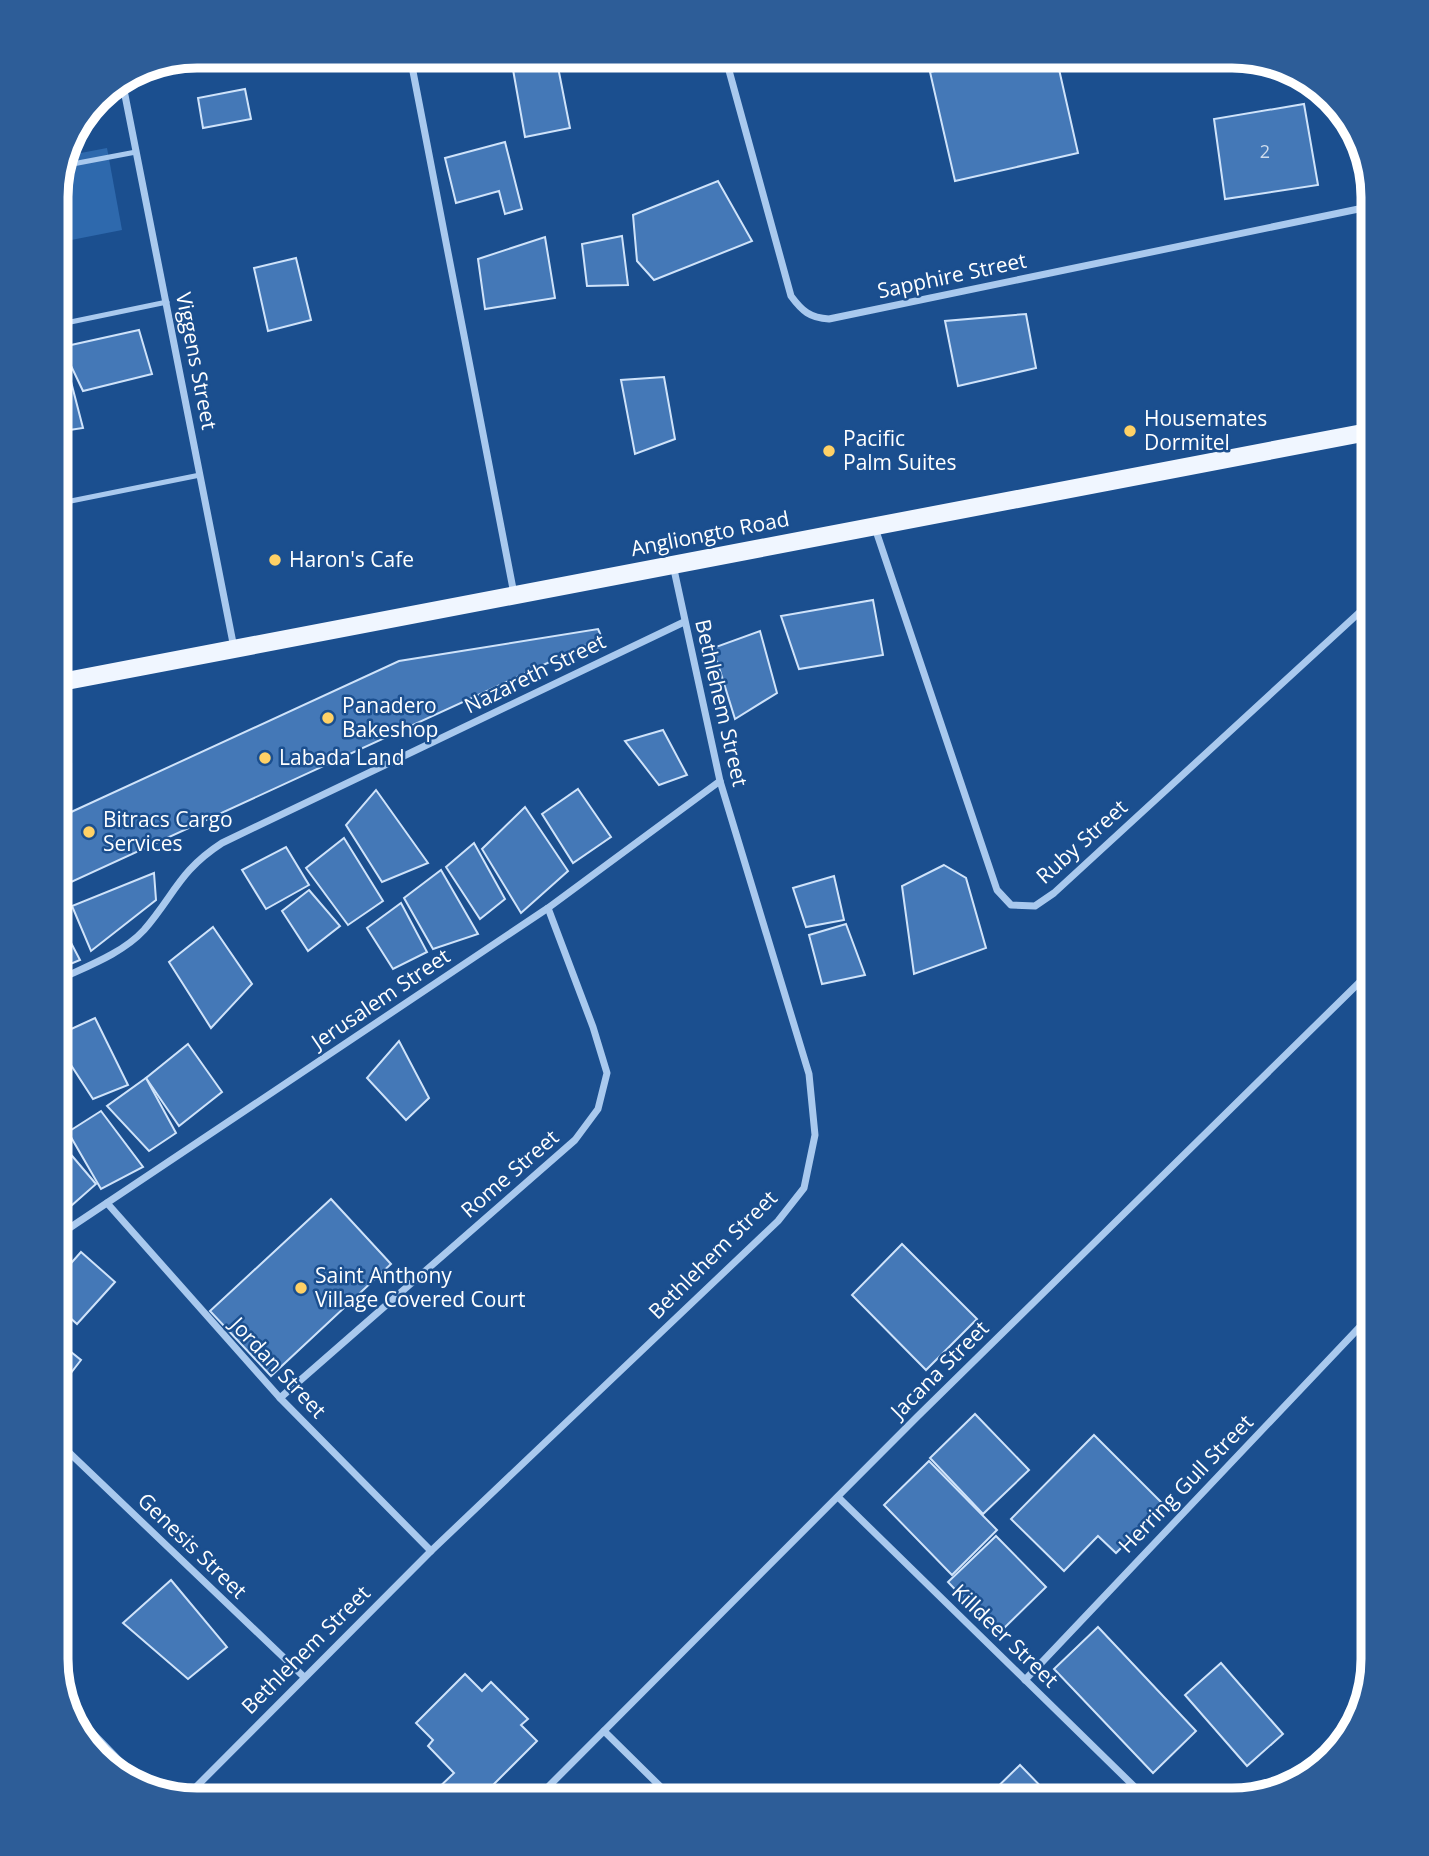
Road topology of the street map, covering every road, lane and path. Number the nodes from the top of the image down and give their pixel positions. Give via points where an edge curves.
1 (413, 69) edge
2 (729, 69) edge
3 (124, 92) edge
4 (136, 152) junction
5 (73, 164) edge
6 (1361, 210) edge
7 (167, 302) junction
8 (69, 322) edge
9 (1361, 433) edge
10 (200, 475) junction
11 (69, 501) edge
12 (874, 527) junction
13 (673, 564) junction
14 (514, 595) junction
15 (1361, 611) edge
16 (684, 622) junction
17 (234, 649) junction
18 (69, 681) edge
19 (720, 781) junction
20 (548, 908) junction
21 (68, 975) edge
22 (1361, 981) edge
23 (107, 1203) junction
24 (68, 1229) edge
25 (1361, 1326) edge
26 (280, 1398) junction
27 (68, 1452) edge
28 (838, 1497) junction
29 (431, 1551) junction
30 (303, 1676) junction
31 (1025, 1680) junction
32 (604, 1731) junction
33 (91, 1732) edge
34 (121, 1763) edge
35 (195, 1788) edge
36 (547, 1788) edge
37 (662, 1788) edge
38 (1136, 1788) edge

1 - 14 street
2 - 6 street, Sapphire Street via 791,296 814,318 829,319
3 - 4 street, Viggens Street
4 - 5 lane
4 - 7 street, Viggens Street
7 - 8 lane
7 - 10 street, Viggens Street
9 - 12 main road, Angliongto Road
10 - 11 lane
10 - 17 street, Viggens Street
12 - 13 main road, Angliongto Road
12 - 15 street, Ruby Street via 997,890 1011,905 1035,906 1054,893
13 - 14 main road, Angliongto Road
13 - 16 street, Bethlehem Street
14 - 17 main road, Angliongto Road
16 - 19 street, Bethlehem Street
16 - 21 street, Nazareth Street via 222,843 180,878 142,932 114,953
17 - 18 main road, Angliongto Road
19 - 20 street, Jerusalem Street
19 - 29 street, Bethlehem Street via 810,1074 815,1135 804,1188 778,1221
20 - 23 street, Jerusalem Street
20 - 26 street, Rome Street via 607,1073 598,1109 575,1140
22 - 28 street, Jacana Street
23 - 24 street, Jerusalem Street
23 - 26 street, Jordan Street
25 - 31 street, Herring Gull Street
26 - 29 street, Jordan Street
27 - 30 street, Genesis Street
28 - 31 street, Killdeer Street
28 - 32 street, Jacana Street
29 - 30 street, Bethlehem Street
30 - 35 street, Bethlehem Street
31 - 38 street, Killdeer Street
32 - 36 street, Jacana Street
32 - 37 street
33 - 34 street

